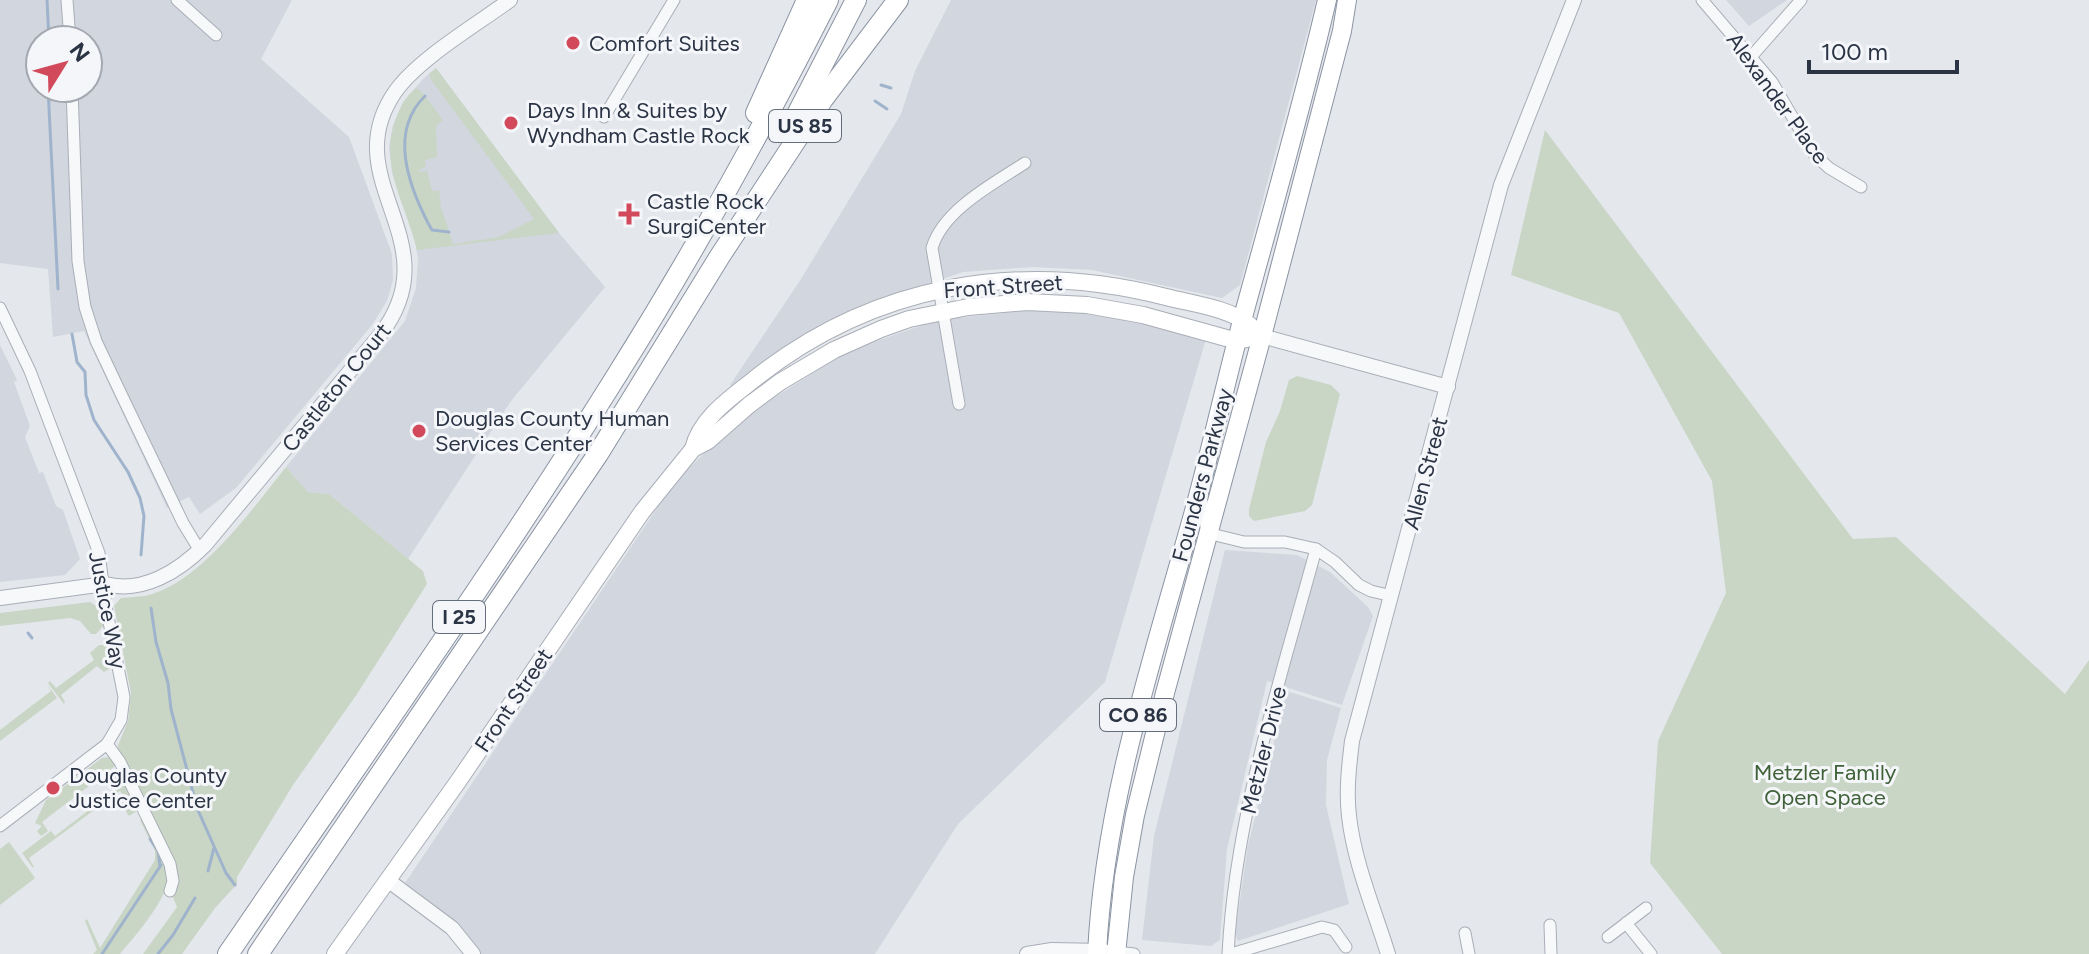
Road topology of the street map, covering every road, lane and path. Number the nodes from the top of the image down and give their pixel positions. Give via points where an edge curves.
1 (67, 0) edge
2 (177, 0) edge
3 (510, 0) edge
4 (674, 0) edge
5 (807, 0) edge
6 (828, 0) edge
7 (856, 0) edge
8 (898, 0) edge
9 (1327, 0) edge
10 (1347, 0) edge
11 (1574, 0) edge
12 (1702, 0) edge
13 (1801, 0) edge
14 (69, 24) edge
15 (216, 35) dead end
16 (1750, 58) junction
17 (73, 104) edge
18 (604, 117) dead end
19 (1025, 163) dead end
20 (1861, 187) dead end
21 (720, 202) junction
22 (720, 256) junction
23 (940, 289) junction
24 (0, 308) edge
25 (944, 311) junction
26 (1243, 319) junction
27 (1262, 336) junction
28 (1237, 341) junction
29 (1448, 387) junction
30 (959, 404) dead end
31 (693, 449) junction
32 (1202, 484) junction
33 (1207, 533) junction
34 (1316, 549) junction
35 (200, 551) junction
36 (105, 584) junction
37 (1392, 596) junction
38 (0, 598) edge
39 (107, 744) junction
40 (0, 826) edge
41 (389, 881) junction
42 (170, 891) dead end
43 (1646, 908) dead end
44 (1626, 923) junction
45 (1550, 925) dead end
46 (1465, 933) dead end
47 (1608, 937) dead end
48 (1346, 947) dead end
49 (1097, 952) edge
50 (1122, 953) edge
51 (228, 954) edge
52 (258, 954) edge
53 (335, 954) edge
54 (473, 954) edge
55 (1027, 954) edge
56 (1229, 954) edge
57 (1388, 954) edge
58 (1469, 954) edge
59 (1551, 954) edge
60 (1651, 954) edge

1 - 14 street
2 - 15 street
3 - 35 street, Castleton Court via 417,69 392,97 381,122 377,153 380,180 405,251 398,306 380,335
4 - 18 street
5 - 21 highway, US 85
6 - 21 highway, I 25
7 - 22 highway, I 25
8 - 22 highway, US 85 via 823,99
9 - 26 highway, Founders Parkway / CO 86
10 - 27 highway, Founders Parkway / CO 86
11 - 29 street, Allen Street via 1501,185
12 - 16 street, Alexander Place
13 - 16 street
16 - 20 street, Alexander Place via 1772,82 1814,154
17 - 35 street via 79,280 85,307 96,341
19 - 23 street via 942,225 932,248
21 - 51 highway, I 25 via 523,522
22 - 52 highway, I 25 via 519,574
23 - 25 street
23 - 26 main road, Front Street via 1013,281 1087,281
23 - 31 main road, Front Street via 862,314 797,349 726,402 699,430
24 - 36 street, Justice Way via 30,371 92,535
25 - 28 main road, Front Street via 1027,302 1087,305
25 - 30 street
25 - 31 main road, Front Street via 881,329 834,350 780,382
26 - 27 main road, Front Street
26 - 28 highway, Founders Parkway / CO 86
27 - 28 main road, Front Street
27 - 29 street, Front Street
27 - 33 highway, Founders Parkway / CO 86
28 - 32 highway, Founders Parkway / CO 86
29 - 37 street, Allen Street
31 - 41 main road, Front Street via 642,512
32 - 33 street
32 - 49 highway, Founders Parkway / CO 86 via 1115,811
33 - 34 street
33 - 50 highway, Founders Parkway / CO 86 via 1135,815 1127,856
34 - 37 street via 1359,585
34 - 56 street, Metzler Drive via 1245,817
35 - 36 street, Castleton Court via 149,582 120,588
36 - 38 street, Castleton Court
36 - 39 street, Justice Way via 124,697 121,720
37 - 57 street, Allen Street via 1352,741 1347,786 1354,844
39 - 40 street, Justice Way
39 - 42 street via 170,864
41 - 53 main road, Front Street
41 - 54 street via 438,916
43 - 44 street
44 - 47 street
44 - 60 street
45 - 59 street
46 - 58 street
48 - 56 street via 1334,930 1322,927
49 - 50 street
49 - 55 street

